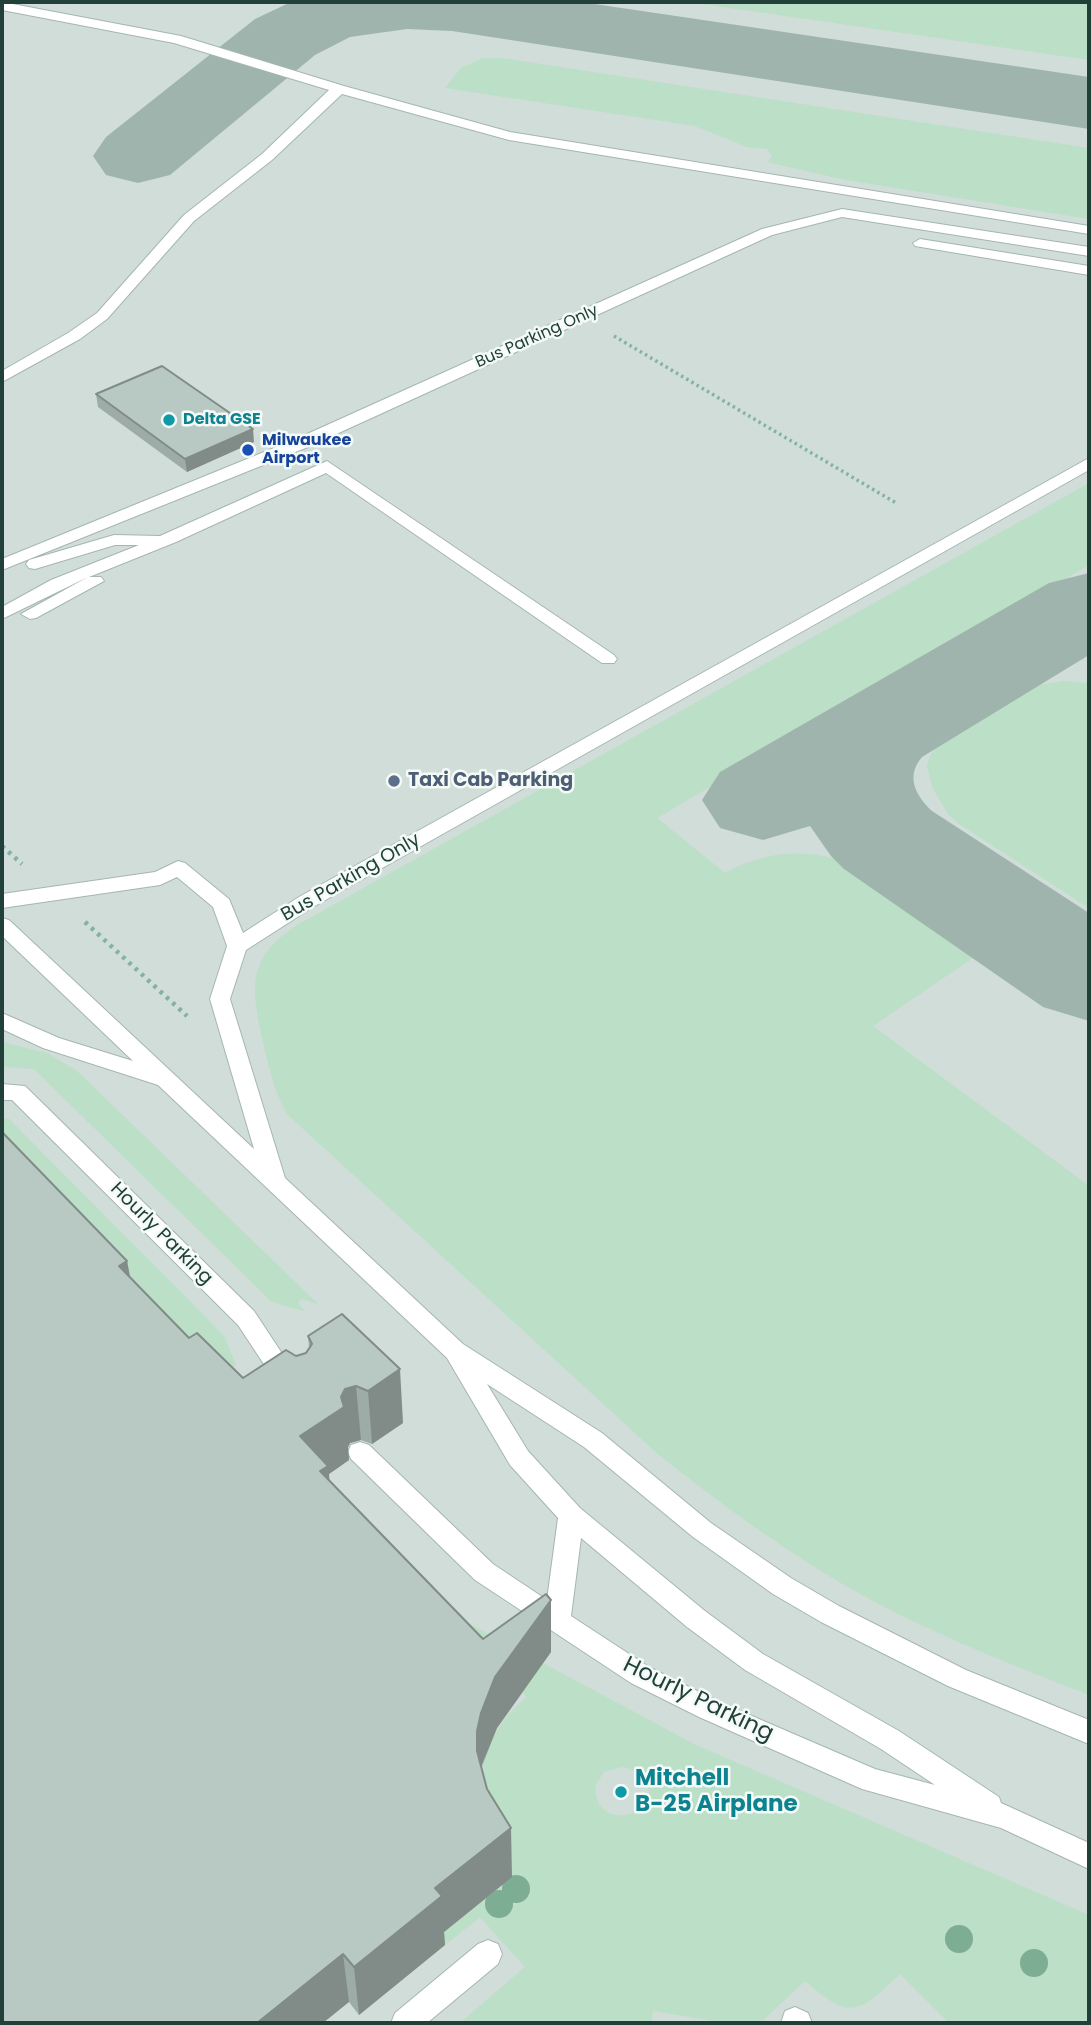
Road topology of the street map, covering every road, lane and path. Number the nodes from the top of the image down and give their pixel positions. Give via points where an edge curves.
1 (2, 6) edge
2 (339, 89) junction
3 (1089, 230) edge
4 (920, 243) dead end
5 (1089, 252) edge
6 (1089, 271) edge
7 (582, 317) junction
8 (2, 377) edge
9 (1089, 463) edge
10 (896, 503) dead end
11 (170, 538) junction
12 (2, 565) edge
13 (2, 580) edge
14 (2, 614) edge
15 (2, 625) edge
16 (608, 659) dead end
17 (2, 846) edge
18 (54, 894) junction
19 (2, 901) edge
20 (2, 925) edge
21 (237, 946) junction
22 (2, 1020) edge
23 (191, 1020) dead end
24 (170, 1081) junction
25 (2, 1092) edge
26 (275, 1180) junction
27 (455, 1351) junction
28 (303, 1396) edge
29 (360, 1452) dead end
30 (571, 1515) junction
31 (557, 1622) junction
32 (1089, 1732) edge
33 (1005, 1817) junction
34 (1089, 1856) edge
35 (488, 1954) dead end
36 (405, 2023) edge

1 - 2 street via 176,39
2 - 3 street via 509,136
2 - 8 street via 267,157 181,225 102,316
4 - 6 street
5 - 7 street, Bus Parking Only via 842,213 767,232
7 - 10 path
7 - 12 street, Bus Parking Only via 302,443
9 - 21 street, Bus Parking Only via 306,902
11 - 13 street via 114,540 43,561
11 - 14 street via 57,584
11 - 15 street via 70,595
11 - 16 street via 327,466
17 - 18 path
18 - 19 street
18 - 21 street via 160,878 178,868 222,904
18 - 23 path
20 - 24 street
21 - 26 street via 220,999
22 - 24 street via 51,1043
24 - 26 street
25 - 28 street, Hourly Parking via 17,1092 246,1318
26 - 27 street
27 - 30 street via 520,1458
27 - 32 street via 593,1440 702,1530 782,1586 945,1672
29 - 31 street, Hourly Parking via 484,1572
30 - 31 street
30 - 33 street via 754,1662 890,1740
31 - 33 street, Hourly Parking via 640,1675 720,1714 872,1780
33 - 34 street, Hourly Parking
35 - 36 street

